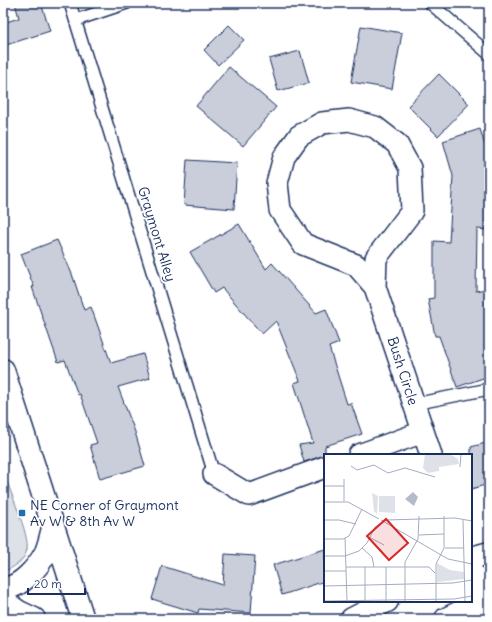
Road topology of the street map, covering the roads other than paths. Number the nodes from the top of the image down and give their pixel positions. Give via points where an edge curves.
1 (70, 3) edge
2 (127, 3) edge
3 (430, 3) edge
4 (76, 20) junction
5 (489, 54) edge
6 (375, 287) junction
7 (3, 370) edge
8 (489, 389) edge
9 (8, 399) edge
10 (414, 404) junction
11 (423, 432) junction
12 (362, 454) edge
13 (431, 454) edge
14 (324, 467) edge
15 (214, 474) joint
16 (53, 528) junction
17 (489, 553) edge
18 (472, 558) edge
19 (472, 571) edge
20 (3, 588) edge
21 (486, 599) edge
22 (3, 600) edge
23 (385, 602) edge
24 (34, 619) edge
25 (82, 619) edge
26 (352, 619) edge
27 (446, 619) edge

1 - 4 lane, Graymont Alley
2 - 4 lane
3 - 5 lane
4 - 15 lane, Graymont Alley
6 - 6 street, Bush Circle via 356,265 303,244 280,210 277,183 284,157 299,136 322,123 349,120 375,127 397,144 410,168 412,211 376,258
6 - 10 street, Bush Circle
7 - 9 main road
8 - 10 lane
9 - 16 main road
10 - 11 street, Bush Circle
11 - 12 street
11 - 13 street, Bush Circle
14 - 15 street via 249,495
16 - 20 main road via 46,552 32,572 20,582
16 - 25 main road
17 - 18 main road
19 - 21 street
21 - 27 main road
22 - 24 main road
23 - 26 main road

